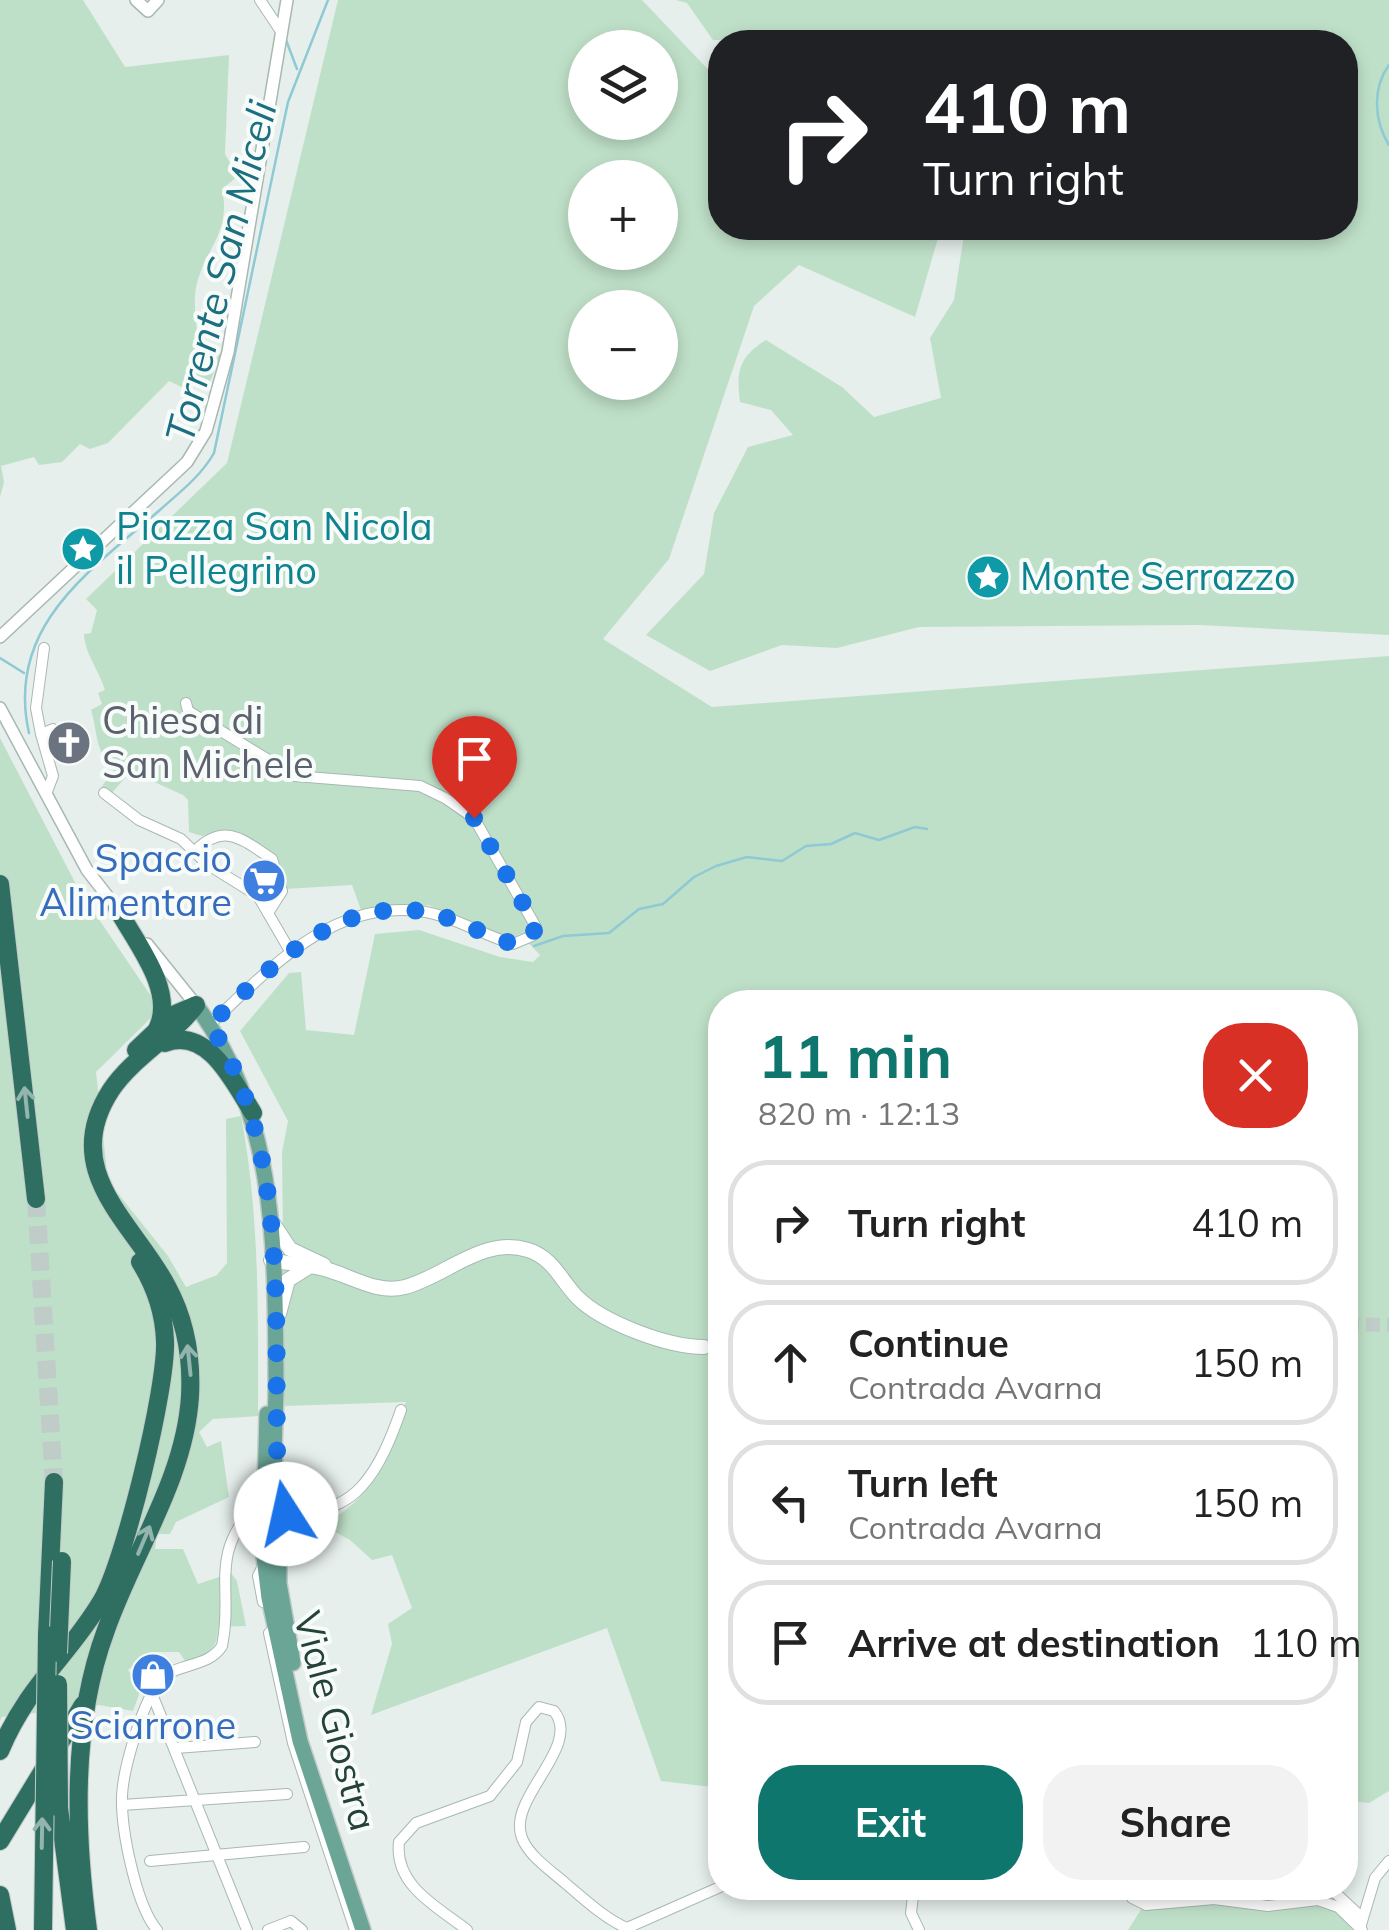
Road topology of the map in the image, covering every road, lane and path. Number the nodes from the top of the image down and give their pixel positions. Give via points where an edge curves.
1 (136, 0) edge
2 (158, 0) edge
3 (260, 0) edge
4 (287, 0) edge
5 (282, 33) junction
6 (0, 637) edge
7 (44, 648) dead end
8 (186, 702) dead end
9 (0, 708) edge
10 (53, 729) dead end
11 (40, 734) junction
12 (104, 793) dead end
13 (46, 794) junction
14 (196, 850) junction
15 (0, 884) edge
16 (117, 908) junction
17 (268, 913) junction
18 (290, 951) junction
19 (196, 1005) junction
20 (210, 1024) junction
21 (156, 1040) junction
22 (253, 1113) junction
23 (36, 1200) tunnel mouth
24 (268, 1215) junction
25 (126, 1238) junction
26 (271, 1260) junction
27 (305, 1261) junction
28 (276, 1340) junction
29 (704, 1347) tunnel mouth
30 (401, 1410) dead end
31 (54, 1488) tunnel mouth
32 (282, 1512) junction
33 (258, 1513) junction
34 (266, 1560) junction
35 (56, 1566) junction
36 (152, 1694) junction
37 (88, 1697) junction
38 (255, 1742) dead end
39 (176, 1748) junction
40 (0, 1750) edge
41 (287, 1794) dead end
42 (196, 1800) junction
43 (122, 1805) junction
44 (0, 1841) edge
45 (304, 1847) dead end
46 (218, 1855) junction
47 (1389, 1860) edge
48 (150, 1861) dead end
49 (708, 1892) edge
50 (0, 1895) edge
51 (914, 1900) edge
52 (1136, 1900) edge
53 (1203, 1900) edge
54 (1222, 1900) edge
55 (1318, 1900) edge
56 (1318, 1900) edge
57 (1343, 1900) edge
58 (1361, 1928) edge
59 (6, 1930) edge
60 (42, 1930) edge
61 (74, 1930) edge
62 (88, 1930) edge
63 (157, 1930) edge
64 (247, 1930) edge
65 (268, 1930) edge
66 (302, 1930) edge
67 (355, 1930) edge
68 (363, 1930) edge
69 (372, 1930) edge
70 (467, 1930) edge
71 (920, 1930) edge

1 - 2 street via 148,12
3 - 5 street
4 - 5 street
5 - 6 street via 228,352 203,439 121,528
7 - 11 street via 37,690
8 - 18 street via 188,712 295,776 420,786 445,798 474,818 536,926 532,936 514,944 420,911 354,916
9 - 13 street, Viale Giostra
10 - 11 street
11 - 13 street via 53,776
12 - 14 street
13 - 16 street, Viale Giostra
14 - 17 street via 258,896
14 - 17 street via 221,834 272,859 282,891
23 -> 15 highway
16 - 19 street, Viale Giostra
16 - 21 highway via 162,991
17 - 18 street
18 - 20 street
19 - 20 main road, Viale Giostra
19 - 21 highway
20 - 22 main road, Viale Giostra
21 - 22 highway via 203,1045
21 - 25 highway via 105,1080 86,1122 92,1191
22 - 24 main road, Viale Giostra
24 - 26 main road, Viale Giostra
24 - 27 main road
37 -> 25 highway via 106,1628 180,1456 190,1400 190,1361 176,1304 160,1272
25 - 40 highway via 150,1278 164,1322 165,1363 146,1451 115,1570 94,1611 39,1679
26 - 27 main road
26 - 28 main road, Viale Giostra
26 - 33 main road, Viale Giostra via 265,1479
27 - 28 main road via 288,1280
27 - 29 main road via 370,1286 398,1288 485,1251 518,1248 548,1261 595,1309 665,1343
28 - 32 main road, Viale Giostra
30 - 32 street via 372,1478 334,1505
31 - 35 highway
32 - 33 main road
32 - 33 main road via 273,1496
32 - 69 main road, Viale Giostra via 280,1583 302,1708
33 - 34 main road, Viale Giostra
33 - 36 street via 237,1526 226,1552 222,1646 209,1659 165,1676
34 - 67 street via 258,1576 289,1726
34 - 68 main road, Viale Giostra via 300,1741
60 -> 35 highway, bridge via 48,1602
35 - 61 highway, bridge via 59,1808
36 - 39 street
36 - 43 street
37 - 44 highway, bridge
37 - 62 highway via 79,1808
38 - 39 street
39 - 42 street
41 - 42 street
42 - 43 street
42 - 46 street
43 - 63 street via 141,1905
45 - 46 street
46 - 48 street
46 - 64 street
47 - 58 street via 1376,1878
49 - 70 street via 627,1928 536,1858 523,1842 519,1818 560,1727 554,1711 539,1707 526,1722 518,1762 494,1792 416,1823 399,1842 408,1880
50 - 59 highway
51 - 71 street via 911,1913
52 - 53 street
54 - 56 street via 1268,1906
55 - 58 street via 1338,1907
57 - 58 street
65 - 66 street via 291,1921

